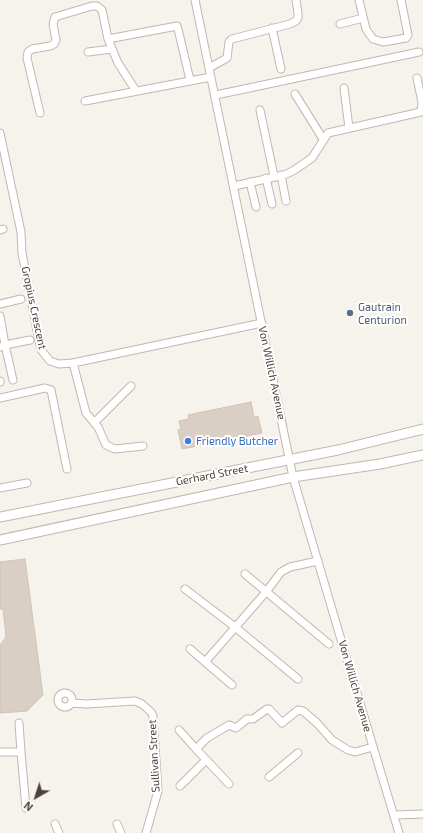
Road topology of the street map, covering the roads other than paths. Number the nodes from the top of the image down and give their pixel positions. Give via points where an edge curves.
1 (195, 0) edge
2 (296, 0) edge
3 (359, 0) edge
4 (401, 0) edge
5 (363, 18) junction
6 (340, 24) dead end
7 (272, 28) junction
8 (108, 39) junction
9 (112, 49) junction
10 (88, 52) dead end
11 (419, 52) dead end
12 (209, 68) junction
13 (281, 69) dead end
14 (211, 76) junction
15 (417, 78) dead end
16 (190, 80) junction
17 (344, 88) dead end
18 (136, 91) junction
19 (295, 94) dead end
20 (216, 95) junction
21 (86, 100) dead end
22 (260, 110) dead end
23 (40, 113) dead end
24 (349, 128) junction
25 (0, 133) edge
26 (323, 139) junction
27 (277, 176) junction
28 (266, 178) junction
29 (250, 182) junction
30 (234, 186) junction
31 (286, 201) dead end
32 (272, 204) dead end
33 (256, 207) dead end
34 (21, 299) dead end
35 (0, 304) edge
36 (0, 316) edge
37 (262, 323) junction
38 (30, 340) dead end
39 (3, 346) edge
40 (73, 363) junction
41 (13, 380) dead end
42 (131, 386) dead end
43 (0, 398) edge
44 (94, 423) junction
45 (423, 429) edge
46 (143, 446) dead end
47 (423, 455) edge
48 (290, 459) junction
49 (67, 470) dead end
50 (294, 477) junction
51 (27, 483) dead end
52 (0, 488) edge
53 (0, 517) edge
54 (0, 540) edge
55 (318, 561) junction
56 (246, 574) dead end
57 (185, 589) dead end
58 (266, 592) junction
59 (235, 627) junction
60 (329, 644) dead end
61 (190, 649) dead end
62 (205, 662) junction
63 (298, 679) dead end
64 (232, 685) dead end
65 (72, 703) dead end
66 (19, 723) dead end
67 (179, 730) dead end
68 (373, 747) junction
69 (196, 749) junction
70 (0, 752) edge
71 (21, 752) junction
72 (298, 753) dead end
73 (206, 760) junction
74 (270, 777) dead end
75 (229, 784) dead end
76 (180, 786) dead end
77 (26, 808) dead end
78 (423, 814) edge
79 (394, 815) junction
80 (55, 824) dead end
81 (117, 824) dead end
82 (59, 833) edge
83 (121, 833) edge
84 (146, 833) edge
85 (399, 833) edge

1 - 12 street, Von Willich Avenue
2 - 7 street via 296,21
3 - 5 street
4 - 5 street via 408,30 406,38 376,41 366,29
5 - 6 street
7 - 12 street via 232,39 229,42 227,58
7 - 13 street
8 - 9 street
8 - 16 street via 177,27
8 - 23 street via 103,12 97,6 55,17 55,42 50,46 32,49 27,56
9 - 10 street
9 - 18 street
11 - 20 street
12 - 14 street, Von Willich Avenue
14 - 16 street
14 - 20 street, Von Willich Avenue
15 - 24 street via 422,102 421,112
16 - 18 street
17 - 24 street
18 - 21 street
19 - 26 street
20 - 30 street, Von Willich Avenue
22 - 27 street
24 - 26 street via 328,132
25 - 40 street, Gropius Crescent via 42,351 54,364
26 - 27 street via 308,161 293,171
27 - 28 street
27 - 31 street
28 - 29 street
28 - 32 street
29 - 30 street
29 - 33 street
30 - 37 street, Von Willich Avenue
34 - 35 street
36 - 39 street
37 - 40 street, Gropius Crescent
37 - 48 street, Von Willich Avenue
38 - 39 street
39 - 41 street
40 - 44 street via 86,413
42 - 44 street
43 - 49 street via 45,388 51,390
44 - 46 street via 110,448
45 - 48 street, Gerhard Street
47 - 50 street, Gerhard Street
48 - 50 street, Von Willich Avenue
48 - 53 street, Gerhard Street
50 - 54 street, Gerhard Street
50 - 55 street, Von Willich Avenue
51 - 52 street
55 - 58 street via 287,568
55 - 68 street, Von Willich Avenue
56 - 58 street
57 - 59 street
58 - 59 street
58 - 60 street
59 - 62 street
59 - 63 street
61 - 62 street
62 - 64 street
65 - 84 street, Sullivan Street via 135,700 151,712 158,791
66 - 71 street
67 - 69 street
68 - 69 street via 355,752 348,750 332,740 300,709 282,723 267,709 236,728 229,725 207,738
68 - 79 street, Von Willich Avenue
69 - 73 street
70 - 71 street
71 - 77 street
72 - 74 street
73 - 75 street
73 - 76 street
78 - 79 street
79 - 85 street, Von Willich Avenue
80 - 82 street
81 - 83 street

